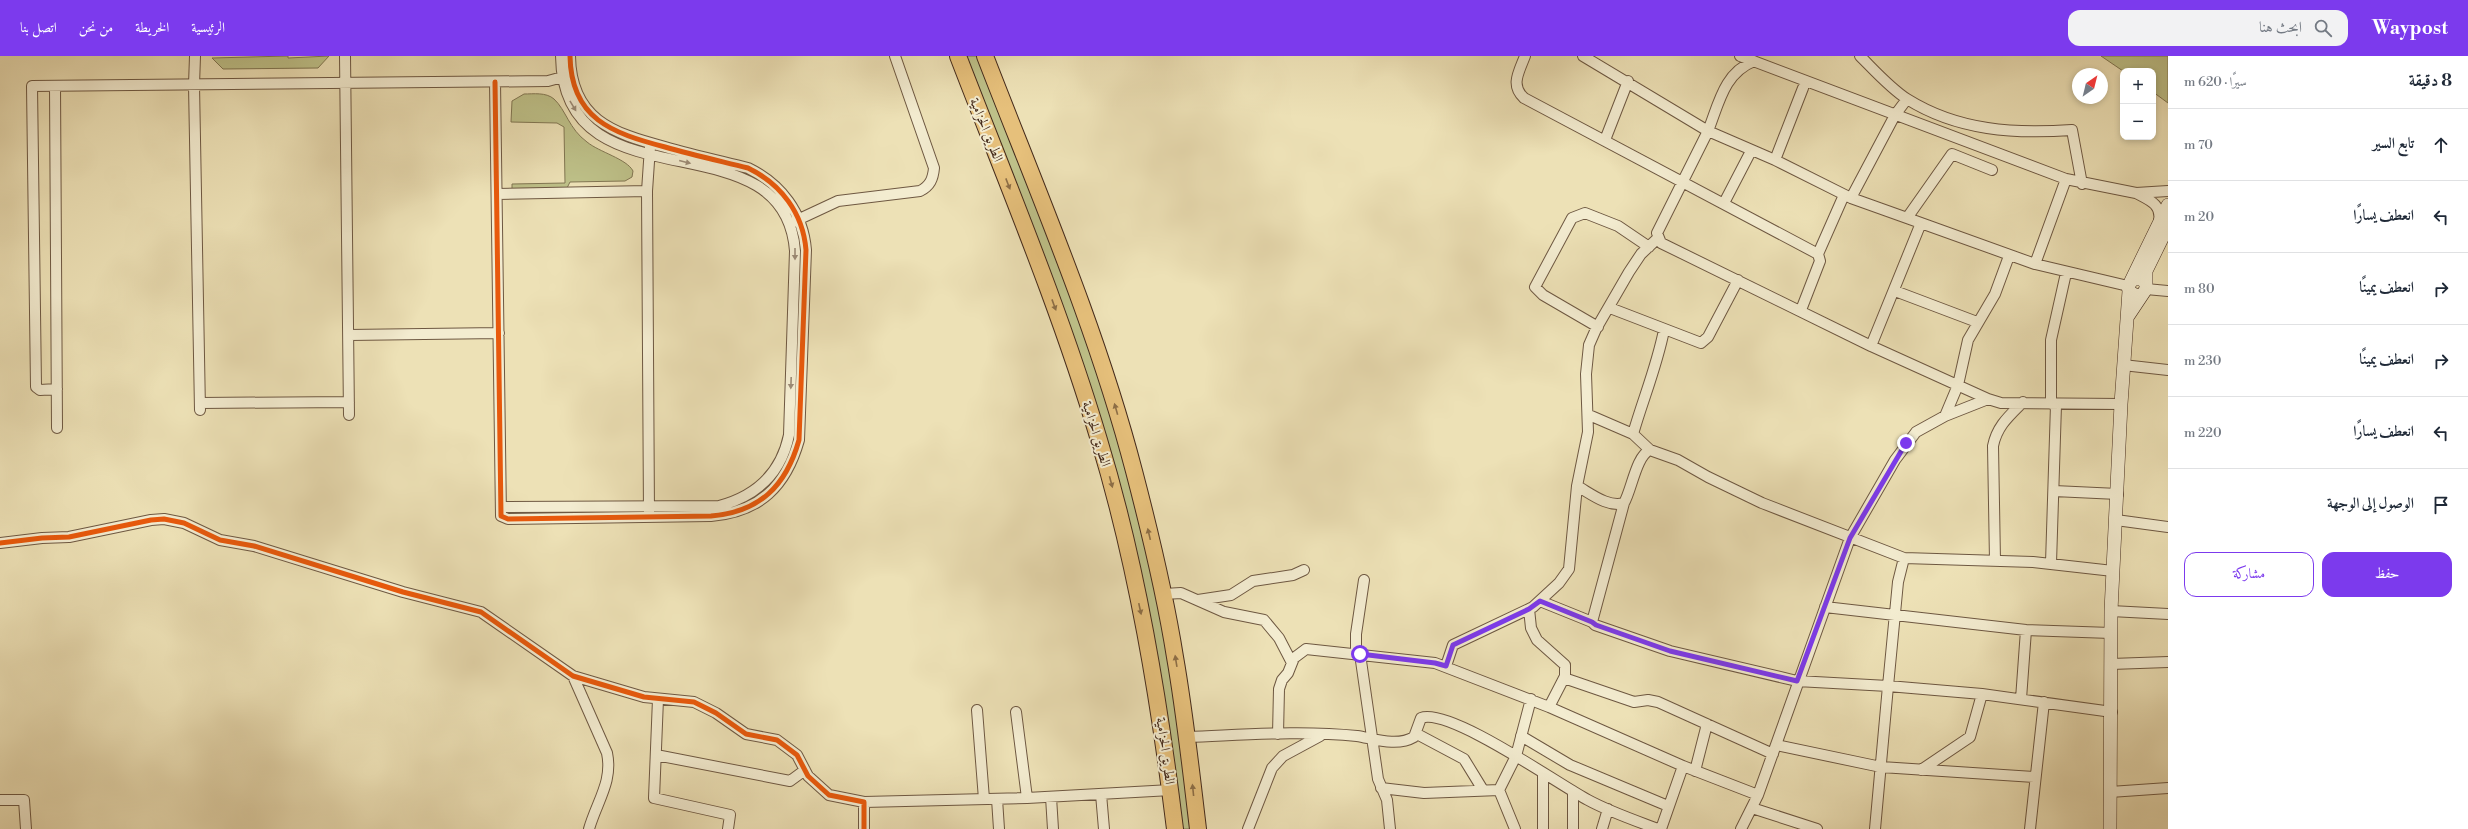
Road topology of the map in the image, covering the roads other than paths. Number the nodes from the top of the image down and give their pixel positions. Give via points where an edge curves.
1 (195, 56) edge
2 (345, 56) edge
3 (561, 56) edge
4 (570, 56) edge
5 (895, 56) edge
6 (958, 56) edge
7 (985, 56) edge
8 (1525, 56) edge
9 (1583, 56) edge
10 (1740, 56) edge
11 (1860, 56) edge
12 (1754, 61) junction
13 (566, 76) junction
14 (1628, 81) junction
15 (496, 82) junction
16 (346, 84) junction
17 (194, 85) junction
18 (55, 86) junction
19 (1803, 88) dead end
20 (1907, 99) junction
21 (1895, 115) junction
22 (1708, 131) junction
23 (1604, 140) junction
24 (650, 148) junction
25 (1751, 150) junction
26 (1775, 160) junction
27 (1992, 170) dead end
28 (2066, 179) junction
29 (1682, 182) junction
30 (2082, 184) junction
31 (647, 191) junction
32 (2168, 191) edge
33 (497, 194) junction
34 (2136, 194) junction
35 (1847, 196) junction
36 (1724, 203) junction
37 (2168, 205) edge
38 (1907, 218) junction
39 (794, 221) junction
40 (1921, 223) junction
41 (2164, 224) edge
42 (1657, 239) junction
43 (1649, 247) junction
44 (1818, 254) junction
45 (2009, 256) junction
46 (2035, 264) junction
47 (2066, 273) junction
48 (1738, 280) junction
49 (2129, 286) junction
50 (2144, 289) junction
51 (1895, 291) junction
52 (2168, 291) edge
53 (1610, 308) junction
54 (1801, 310) junction
55 (2128, 316) junction
56 (1977, 322) junction
57 (1598, 327) junction
58 (1664, 330) junction
59 (499, 333) junction
60 (349, 335) junction
61 (1871, 346) junction
62 (2123, 365) junction
63 (2168, 370) edge
64 (1958, 385) junction
65 (57, 389) junction
66 (1988, 399) junction
67 (349, 402) junction
68 (2024, 402) junction
69 (2054, 404) junction
70 (2121, 404) junction
71 (349, 415) dead end
72 (1589, 415) junction
73 (1945, 416) junction
74 (57, 428) dead end
75 (1633, 434) junction
76 (1650, 450) junction
77 (1577, 486) junction
78 (2054, 491) junction
79 (2118, 494) junction
80 (1624, 503) junction
81 (649, 512) junction
82 (2116, 520) junction
83 (2168, 527) edge
84 (1850, 538) junction
85 (0, 543) edge
86 (1904, 558) junction
87 (1995, 560) junction
88 (2051, 563) junction
89 (1304, 570) dead end
90 (2113, 571) junction
91 (1364, 580) dead end
92 (1164, 594) junction
93 (1198, 600) junction
94 (1540, 601) junction
95 (1824, 607) junction
96 (1529, 609) junction
97 (2112, 611) junction
98 (2168, 614) edge
99 (1895, 615) junction
100 (1592, 622) junction
101 (2026, 630) junction
102 (2111, 634) junction
103 (1358, 654) junction
104 (2168, 662) edge
105 (1292, 663) junction
106 (2111, 664) junction
107 (1446, 666) junction
108 (573, 676) junction
109 (1564, 678) junction
110 (1797, 681) junction
111 (1888, 686) junction
112 (1982, 694) junction
113 (658, 699) junction
114 (1531, 699) junction
115 (2021, 699) junction
116 (2044, 702) junction
117 (1549, 707) junction
118 (976, 710) dead end
119 (1016, 712) dead end
120 (2112, 712) junction
121 (1707, 724) junction
122 (1278, 734) junction
123 (1417, 734) junction
124 (1321, 735) junction
125 (1521, 736) junction
126 (1188, 737) junction
127 (1372, 739) junction
128 (1774, 750) junction
129 (656, 754) junction
130 (1516, 756) junction
131 (1683, 766) junction
132 (1881, 767) junction
133 (805, 770) junction
134 (1694, 770) junction
135 (1921, 770) junction
136 (1543, 773) junction
137 (2035, 777) junction
138 (1381, 788) junction
139 (2168, 788) edge
140 (1170, 790) junction
141 (1484, 790) junction
142 (1499, 790) junction
143 (1573, 792) junction
144 (2110, 792) junction
145 (1101, 794) junction
146 (1758, 795) junction
147 (1051, 797) junction
148 (1027, 798) junction
149 (984, 799) junction
150 (997, 799) junction
151 (0, 800) edge
152 (864, 802) junction
153 (1668, 806) junction
154 (1752, 808) junction
155 (1608, 809) junction
156 (1804, 827) edge
157 (26, 829) edge
158 (588, 829) edge
159 (728, 829) edge
160 (864, 829) edge
161 (999, 829) edge
162 (1053, 829) edge
163 (1104, 829) edge
164 (1175, 829) edge
165 (1198, 829) edge
166 (1248, 829) edge
167 (1390, 829) edge
168 (1516, 829) edge
169 (1543, 829) edge
170 (1573, 829) edge
171 (1602, 829) edge
172 (1658, 829) edge
173 (1661, 829) edge
174 (1741, 829) edge
175 (1817, 829) edge
176 (1875, 829) edge
177 (2030, 829) edge
178 (2110, 829) edge

1 - 17 street
2 - 16 street
3 - 13 street
4 - 13 street
5 - 39 street via 934,168 930,183 920,191 838,201
6 -> 140 highway, الطريق الحزامية via 1060,322 1099,440 1153,670
92 -> 7 highway, الطريق الحزامية via 1113,397 1087,322
8 - 23 street via 1516,81 1519,93
9 - 14 street
10 - 12 street
11 - 20 street
12 - 21 street
12 - 22 street via 1741,66 1729,79
13 - 15 street via 548,81
13 - 24 street via 577,96 598,121
14 - 22 street
14 - 23 street
15 - 16 street
15 - 33 street
16 - 17 street
16 - 60 street
17 - 18 street
17 - 67 street via 200,407
18 - 65 street
18 - 65 street via 32,86 36,229 36,387 40,390
19 - 26 street
20 - 21 street
20 - 30 street via 1965,124 2004,132 2072,130
21 - 28 street
21 - 35 street
22 - 25 street
22 - 29 street
23 - 29 street
24 - 31 street
24 - 39 street via 748,168 759,173 778,188 793,207
25 - 26 street
25 - 36 street
26 - 35 street
27 - 38 street via 1952,154
28 - 30 street
28 - 46 street
29 - 36 street
29 - 42 street via 1657,234
30 - 34 street
31 - 33 street
31 - 81 street
32 - 34 street
33 - 59 street
34 - 41 street via 2156,205
35 - 38 street
35 - 44 street
36 - 44 street
37 - 41 main road
38 - 40 street
39 - 81 street via 806,250 800,428 799,440 791,463 774,489 748,509 731,515
40 - 45 street
40 - 51 street
41 - 49 main road
41 - 50 main road via 2146,271
42 - 43 street
42 - 48 street via 1661,244
43 - 53 street via 1629,272
43 - 57 street via 1618,226 1586,213 1572,218 1535,287 1543,295
44 - 54 street via 1820,261
45 - 46 street
45 - 56 street via 1995,294
46 - 47 street
47 - 49 street
47 - 69 street via 2051,340
48 - 54 street
48 - 58 street via 1708,337 1701,343
49 - 50 main road via 2139,278
49 - 55 main road
50 - 52 street
50 - 55 main road
51 - 56 street
51 - 61 street
53 - 57 street
53 - 58 street
54 - 61 street
55 - 62 main road
56 - 64 street via 1968,340
57 - 72 street via 1589,345 1586,360
58 - 75 street via 1656,366
59 - 60 street
59 - 81 street via 501,507
60 - 67 street
61 - 64 street
62 - 63 street
62 - 70 main road
64 - 66 street
64 - 73 street
65 - 74 street
66 - 68 street via 2001,403
66 - 73 street
67 - 71 street
68 - 69 street
68 - 87 street via 2001,424 1993,446
69 - 70 street
69 - 78 street
70 - 79 main road
72 - 75 street
72 - 77 street
73 - 84 street via 1916,432 1906,443
75 - 76 street
76 - 80 street via 1641,457 1630,493
76 - 84 street via 1678,460 1762,503
77 - 80 street via 1608,503
77 - 94 street via 1571,564 1559,583
78 - 79 street
78 - 88 street
79 - 82 main road
80 - 100 street
82 - 83 street
82 - 90 main road
84 - 86 street
84 - 95 street
85 - 108 street via 69,538 151,520 174,520 196,527 220,540 261,548 402,592 481,612
86 - 87 street
86 - 99 street via 1898,582
87 - 88 street
88 - 90 street
89 - 93 street via 1292,575 1252,581 1231,595
90 - 97 main road
91 - 103 street via 1356,634
92 - 93 street via 1181,593
126 -> 92 highway, الطريق الحزامية
93 - 105 street via 1224,612 1264,620 1279,638
94 - 96 street
94 - 100 street
95 - 99 street
95 - 110 street
96 - 107 street via 1453,645
96 - 109 street via 1533,634 1563,662 1566,669
97 - 98 street
97 - 102 main road
99 - 101 street
99 - 111 street
100 - 110 street via 1670,651
101 - 102 street
101 - 115 street
102 - 106 main road
103 - 105 street via 1306,649 1299,652
103 - 107 street
103 - 127 street
104 - 106 street
105 - 122 street via 1279,689
106 - 120 main road
107 - 114 street
108 - 113 street
108 - 158 street via 610,764 608,780
109 - 117 street
109 - 121 street via 1634,702 1658,702
110 - 111 street
110 - 128 street
111 - 112 street
111 - 132 street
112 - 115 street
112 - 135 street via 1970,737
113 - 129 street
113 - 133 street via 694,702 746,734 777,740 797,755
114 - 117 street
114 - 125 street
115 - 116 street
116 - 120 street
116 - 137 street
117 - 131 street
118 - 149 street
119 - 148 street
120 - 144 main road
121 - 128 street
121 - 134 street
122 - 124 street
122 - 126 street
123 - 127 street via 1411,739 1390,742
123 - 130 street via 1421,718 1432,716 1451,722
123 - 141 street via 1464,759
124 - 127 street
124 - 166 street via 1283,756 1272,768
125 - 130 street
125 - 153 street via 1570,764
165 -> 126 highway, الطريق الحزامية
127 - 138 street
128 - 132 street
128 - 146 street
129 - 133 street via 790,781
129 - 159 street via 654,798 730,815
130 - 136 street
130 - 142 street
131 - 134 street
131 - 153 street
132 - 135 street
132 - 176 street
133 - 152 street via 829,795
134 - 146 street
135 - 137 street
136 - 143 street
136 - 169 street
137 - 177 street
138 - 141 street via 1424,793
138 - 167 street via 1387,800
139 - 144 street
140 - 145 street
140 - 164 highway, الطريق الحزامية
141 - 142 street
142 - 168 street
143 - 155 street
143 - 170 street
144 - 178 main road
145 - 147 street
145 - 163 street
146 - 154 street
147 - 148 street
147 - 162 street
148 - 150 street
149 - 150 street
149 - 152 street
150 - 161 street
151 - 157 street via 24,800
152 - 160 street
153 - 173 street
154 - 156 street
154 - 174 street
155 - 171 street
155 - 172 street
156 - 175 street

